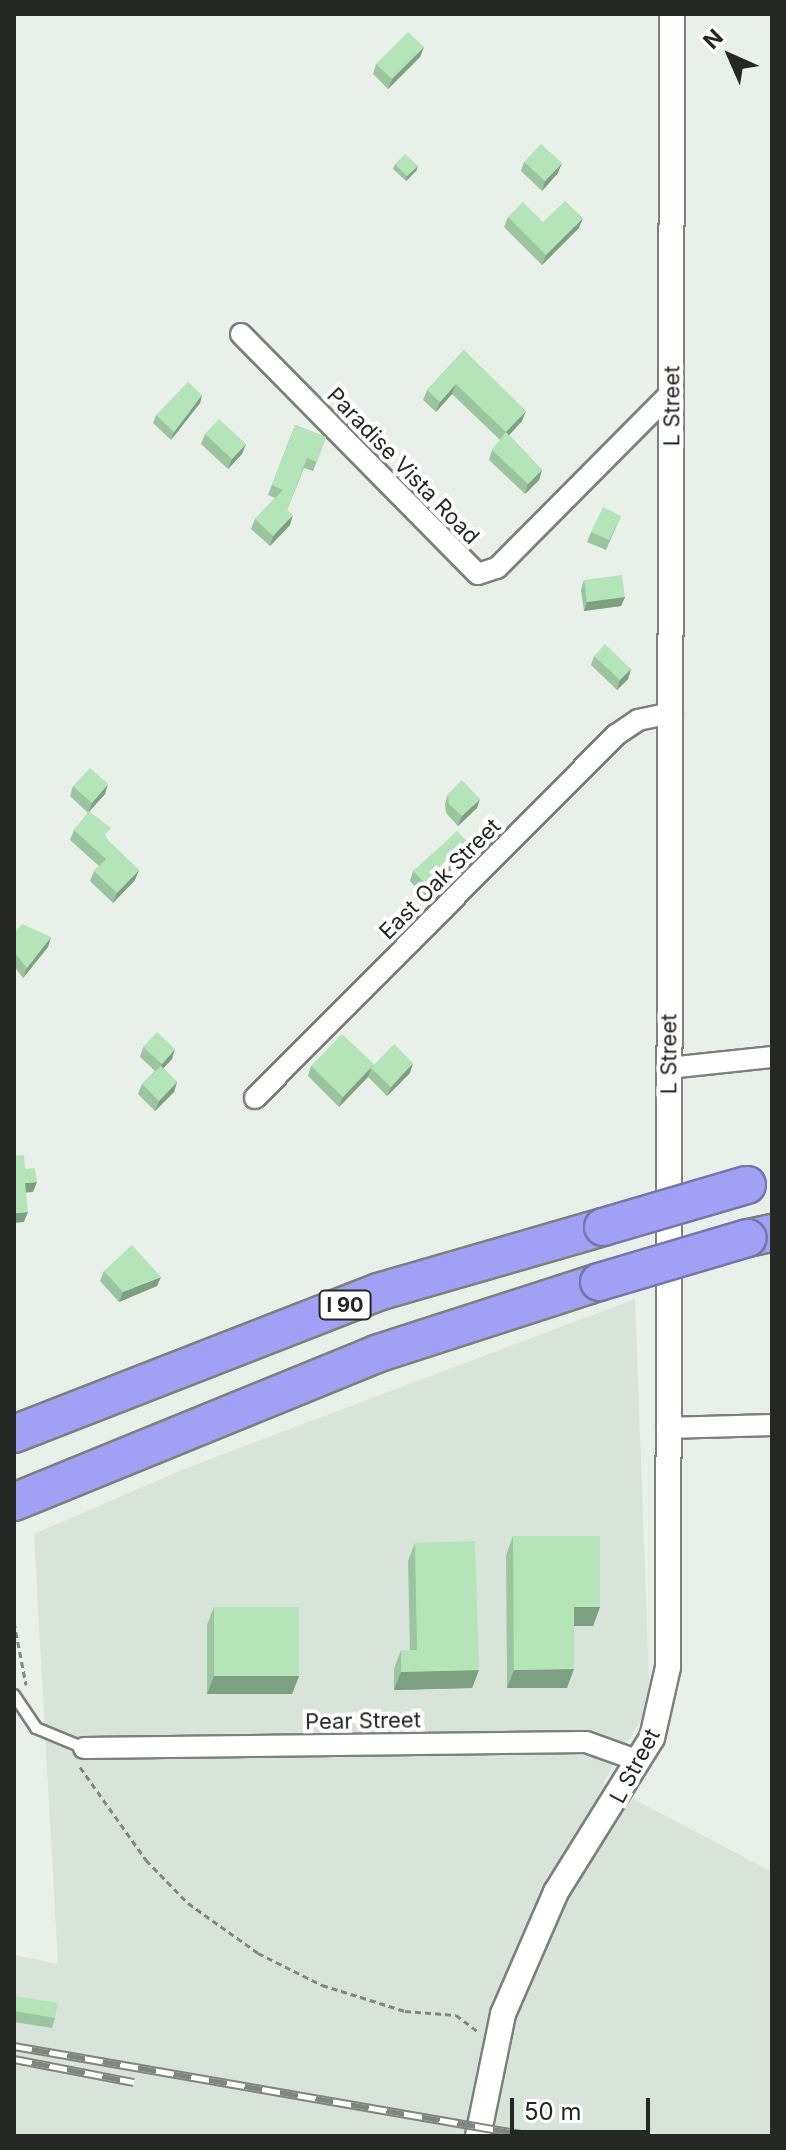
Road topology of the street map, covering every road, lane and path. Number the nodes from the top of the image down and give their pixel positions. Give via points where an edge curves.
1 (672, 14) edge
2 (241, 334) dead end
3 (672, 392) junction
4 (672, 713) junction
5 (772, 1057) edge
6 (669, 1068) junction
7 (255, 1098) dead end
8 (760, 1182) edge
9 (760, 1236) edge
10 (772, 1425) edge
11 (667, 1428) junction
12 (14, 1434) edge
13 (14, 1502) edge
14 (14, 1622) edge
15 (14, 1695) edge
16 (30, 1700) dead end
17 (58, 1740) junction
18 (84, 1748) joint
19 (639, 1761) junction
20 (476, 2031) dead end
21 (478, 2136) edge

1 - 3 street, L Street
2 - 3 street, Paradise Vista Road via 478,574 497,568
3 - 4 street, L Street
4 - 6 street, L Street
4 - 7 street, East Oak Street via 638,720 616,735
5 - 6 street
6 - 11 street, L Street
8 - 12 highway, I 90, bridge via 378,1292
9 - 13 highway, I 90, bridge via 376,1354
10 - 11 street
11 - 19 street, L Street via 668,1667 663,1710
14 - 16 path
15 - 17 lane via 22,1716
17 - 18 lane
17 - 20 path via 146,1860 213,1922 322,1985 405,2011 456,2015
18 - 19 street, Pear Street via 586,1742
19 - 21 street, L Street via 556,1892 491,2050

